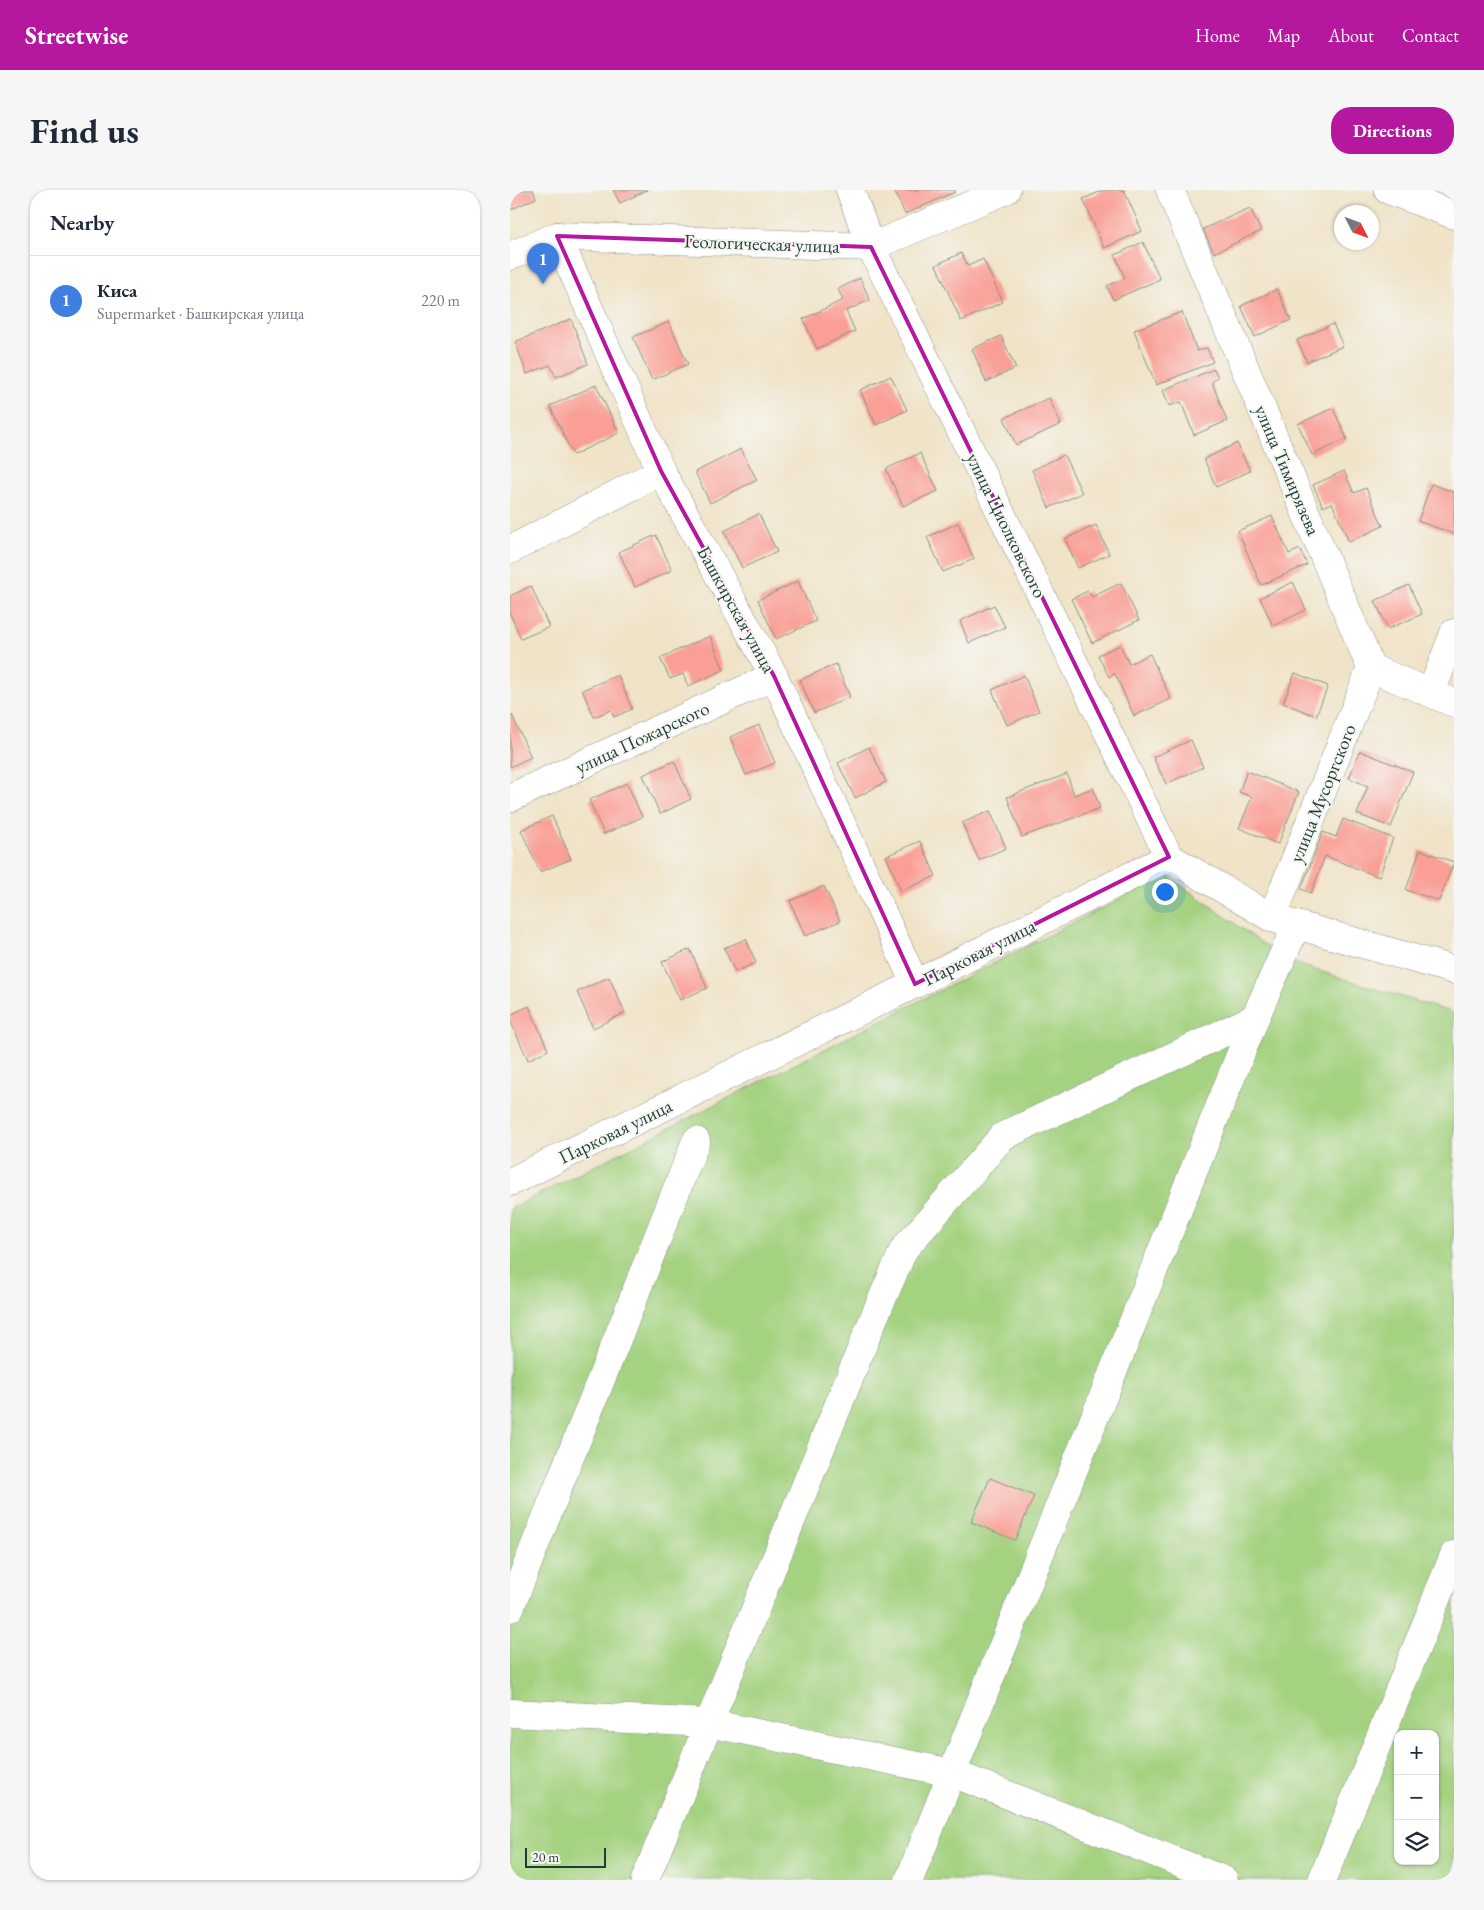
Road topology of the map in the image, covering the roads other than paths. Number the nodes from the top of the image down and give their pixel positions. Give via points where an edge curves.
1 (850, 190) edge
2 (1006, 190) edge
3 (1170, 190) edge
4 (1388, 190) edge
5 (1454, 215) edge
6 (557, 236) junction
7 (871, 247) junction
8 (510, 256) edge
9 (661, 471) junction
10 (510, 550) edge
11 (1454, 633) edge
12 (1372, 668) junction
13 (774, 676) junction
14 (1443, 698) edge
15 (510, 798) edge
16 (1169, 857) junction
17 (1284, 922) junction
18 (1454, 970) edge
19 (915, 984) junction
20 (1255, 1018) junction
21 (696, 1141) dead end
22 (510, 1182) edge
23 (1454, 1556) edge
24 (510, 1608) edge
25 (510, 1713) edge
26 (708, 1723) junction
27 (952, 1773) junction
28 (645, 1880) edge
29 (909, 1880) edge
30 (1224, 1880) edge
31 (1322, 1880) edge

1 - 7 street, улица Циолковского
2 - 7 street, Геологическая улица
3 - 12 street, улица Тимирязева
4 - 5 street
6 - 7 street, Геологическая улица
6 - 8 street, Геологическая улица
6 - 9 street, Башкирская улица
7 - 16 street, улица Циолковского
9 - 10 street
9 - 13 street, Башкирская улица
11 - 14 street
12 - 14 street
12 - 17 street, улица Мусоргского
13 - 15 street, улица Пожарского
13 - 19 street, Башкирская улица
16 - 17 street
16 - 19 street, Парковая улица
17 - 18 street
17 - 20 street, улица Мусоргского
19 - 22 street, Парковая улица
20 - 26 street via 1003,1136 904,1249
20 - 27 street, улица Мусоргского
21 - 24 street
23 - 31 street
25 - 26 street
26 - 27 street
26 - 28 street
27 - 29 street, улица Мусоргского
27 - 30 street

